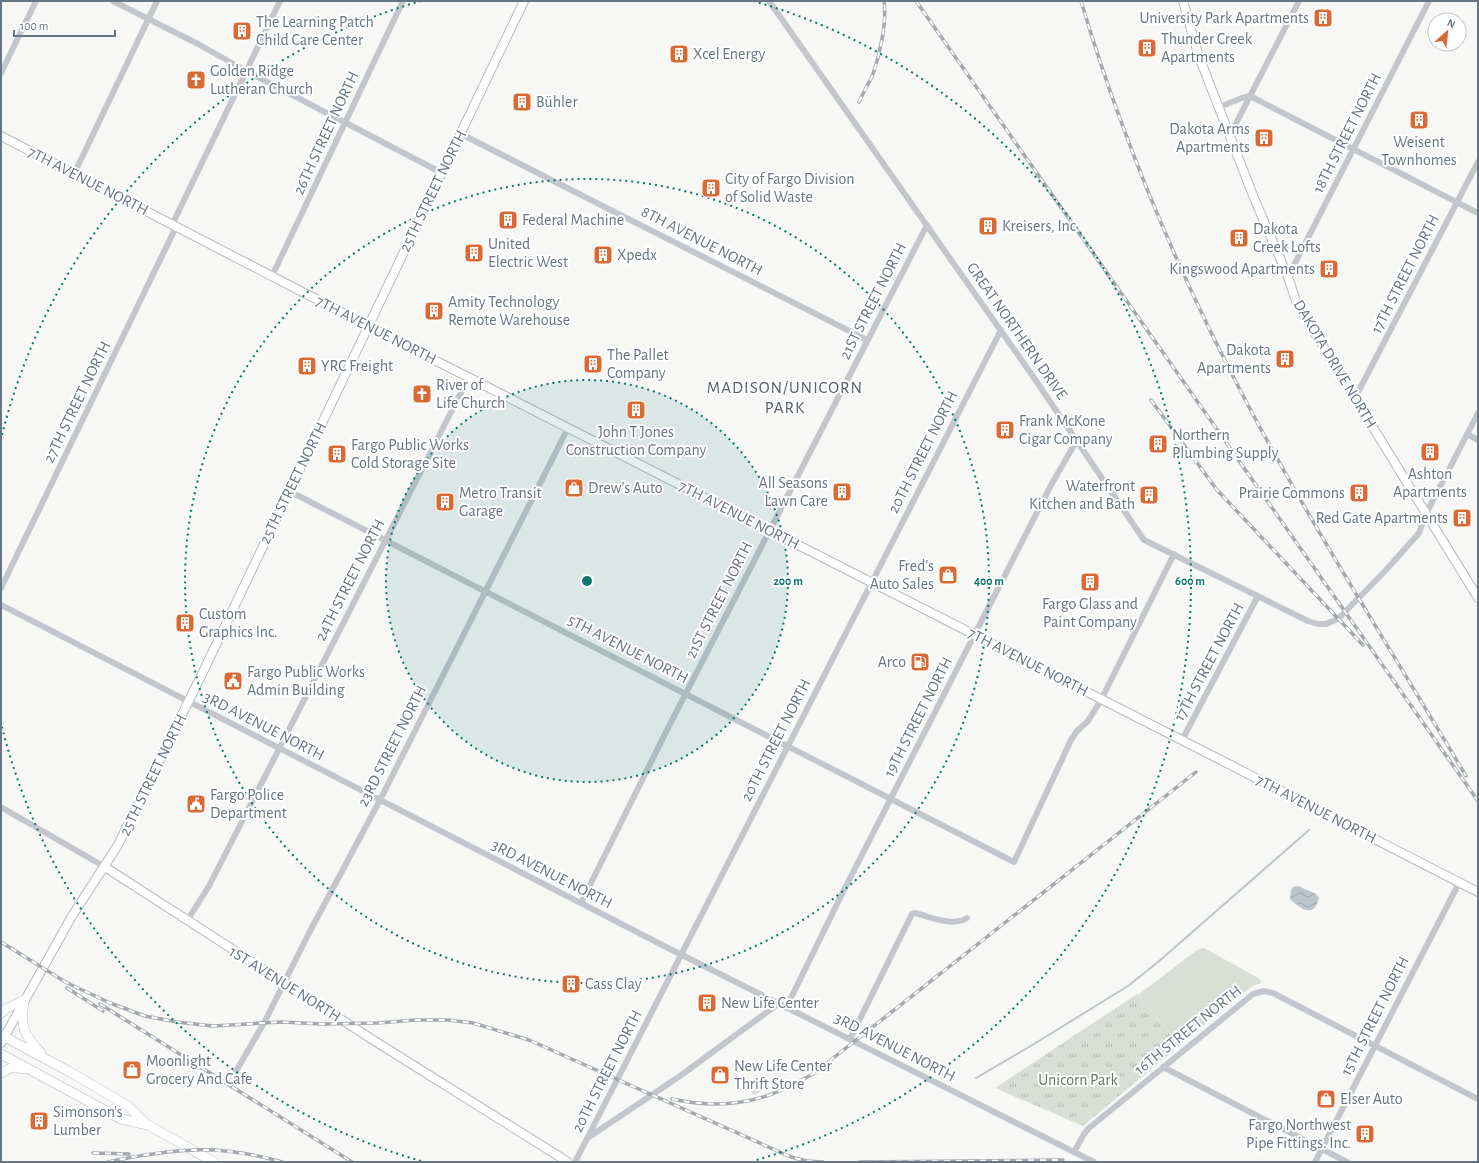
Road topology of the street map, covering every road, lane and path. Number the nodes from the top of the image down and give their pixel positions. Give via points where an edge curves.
1 (36, 1) edge
2 (113, 1) edge
3 (157, 1) edge
4 (280, 1) edge
5 (403, 1) edge
6 (524, 1) edge
7 (769, 1) edge
8 (1183, 1) edge
9 (1299, 1) edge
10 (1429, 1) edge
11 (148, 19) junction
12 (246, 71) junction
13 (1, 73) edge
14 (1250, 96) junction
15 (1219, 107) junction
16 (345, 123) junction
17 (461, 134) junction
18 (1230, 135) junction
19 (1, 136) edge
20 (1353, 149) junction
21 (1478, 162) edge
22 (442, 173) junction
23 (74, 174) junction
24 (1457, 202) junction
25 (1478, 212) edge
26 (927, 225) junction
27 (174, 226) junction
28 (272, 276) junction
29 (1288, 277) junction
30 (368, 326) junction
31 (1001, 330) junction
32 (867, 340) junction
33 (469, 377) junction
34 (1355, 398) junction
35 (1478, 413) edge
36 (568, 428) junction
37 (1467, 434) junction
38 (1077, 440) junction
39 (1478, 440) edge
40 (289, 491) junction
41 (1426, 514) junction
42 (769, 530) junction
43 (385, 540) junction
44 (1174, 554) junction
45 (871, 582) junction
46 (1, 588) edge
47 (485, 591) junction
48 (1258, 596) junction
49 (1478, 598) edge
50 (1, 605) edge
51 (975, 635) junction
52 (685, 693) junction
53 (1101, 700) junction
54 (188, 701) junction
55 (1182, 740) junction
56 (788, 746) junction
57 (279, 748) junction
58 (891, 799) junction
59 (380, 800) junction
60 (1, 807) edge
61 (104, 867) junction
62 (1459, 883) junction
63 (1478, 892) edge
64 (581, 903) junction
65 (966, 918) dead end
66 (187, 921) junction
67 (681, 955) junction
68 (284, 983) junction
69 (24, 1000) junction
70 (778, 1004) junction
71 (786, 1008) junction
72 (1, 1013) edge
73 (2, 1038) edge
74 (850, 1039) junction
75 (1375, 1045) junction
76 (1, 1054) edge
77 (47, 1060) junction
78 (1163, 1067) junction
79 (29, 1069) junction
80 (1, 1073) edge
81 (235, 1073) dead end
82 (1478, 1099) edge
83 (148, 1126) junction
84 (588, 1138) junction
85 (1321, 1149) junction
86 (1074, 1152) junction
87 (1081, 1159) edge
88 (214, 1162) edge
89 (568, 1162) edge
90 (575, 1162) edge
91 (1094, 1162) edge
92 (1315, 1162) edge
93 (1347, 1162) edge

1 - 13 street
2 - 11 street
3 - 11 street
4 - 12 street, 27TH STREET NORTH
5 - 16 street, 26TH STREET NORTH
6 - 17 main road, 25TH STREET NORTH
7 - 26 street, GREAT NORTHERN DRIVE
8 - 15 main road, DAKOTA DRIVE NORTH via 1198,54
9 - 14 street
10 - 20 street, 18TH STREET NORTH
11 - 12 street
11 - 23 street
12 - 16 street
12 - 27 street, 27TH STREET NORTH
14 - 15 street
14 - 18 street
14 - 20 street
15 - 18 main road, DAKOTA DRIVE NORTH
16 - 22 street
16 - 28 street, 26TH STREET NORTH
17 - 22 main road, 25TH STREET NORTH
17 - 32 street, 8TH AVENUE NORTH
18 - 29 main road, DAKOTA DRIVE NORTH
19 - 23 main road, 7TH AVENUE NORTH
20 - 24 street
20 - 29 street, 18TH STREET NORTH
21 - 24 street, 17TH STREET NORTH
22 - 30 main road, 25TH STREET NORTH
23 - 27 main road, 7TH AVENUE NORTH
24 - 25 street
24 - 34 street, 17TH STREET NORTH
26 - 31 street, GREAT NORTHERN DRIVE
26 - 32 street, 21ST STREET NORTH
27 - 28 main road, 7TH AVENUE NORTH
27 - 46 street, 27TH STREET NORTH
28 - 30 main road, 7TH AVENUE NORTH
29 - 34 main road, DAKOTA DRIVE NORTH via 1297,304
30 - 33 main road, 7TH AVENUE NORTH
30 - 40 main road, 25TH STREET NORTH
31 - 38 street, GREAT NORTHERN DRIVE
31 - 45 street, 20TH STREET NORTH
32 - 42 street, 21ST STREET NORTH
33 - 36 main road, 7TH AVENUE NORTH
33 - 43 street, 24TH STREET NORTH
34 - 41 main road, DAKOTA DRIVE NORTH
35 - 37 street
36 - 42 main road, 7TH AVENUE NORTH
36 - 47 street, 23RD STREET NORTH
37 - 39 street
37 - 41 street
38 - 44 street, GREAT NORTHERN DRIVE via 1144,540
38 - 51 street, 19TH STREET NORTH via 1050,487
40 - 43 street, 5TH AVENUE NORTH
40 - 54 main road, 25TH STREET NORTH
41 - 48 street, GREAT NORTHERN DRIVE via 1419,533 1338,619 1318,624
41 - 49 main road, DAKOTA DRIVE NORTH
42 - 45 main road, 7TH AVENUE NORTH
42 - 52 street, 21ST STREET NORTH
43 - 47 street, 5TH AVENUE NORTH
43 - 57 street, 24TH STREET NORTH
44 - 48 street, GREAT NORTHERN DRIVE
44 - 53 street
45 - 51 main road, 7TH AVENUE NORTH
45 - 56 street, 20TH STREET NORTH
47 - 52 street, 5TH AVENUE NORTH
47 - 59 street, 23RD STREET NORTH
48 - 55 street, 17TH STREET NORTH
50 - 54 street, 3RD AVENUE NORTH
51 - 53 main road, 7TH AVENUE NORTH
51 - 58 street, 19TH STREET NORTH
52 - 56 street, 5TH AVENUE NORTH
52 - 64 street, 21ST STREET NORTH
53 - 55 main road, 7TH AVENUE NORTH
53 - 58 street, 5TH AVENUE NORTH via 1088,721 1071,740 1014,862
54 - 57 street, 3RD AVENUE NORTH
54 - 61 main road, 25TH STREET NORTH via 118,844
55 - 62 main road, 7TH AVENUE NORTH
56 - 58 street, 5TH AVENUE NORTH
56 - 67 street, 20TH STREET NORTH
57 - 59 street, 3RD AVENUE NORTH
57 - 66 street, 24TH STREET NORTH via 209,886
58 - 71 street, 19TH STREET NORTH
59 - 64 street, 3RD AVENUE NORTH
59 - 68 street, 23RD STREET NORTH
60 - 61 street, 1ST AVENUE NORTH
61 - 66 main road, 1ST AVENUE NORTH
61 - 69 main road, 25TH STREET NORTH via 72,916
62 - 63 main road, 7TH AVENUE NORTH
62 - 75 street, 15TH STREET NORTH
64 - 67 street, 3RD AVENUE NORTH
65 - 74 street via 960,922 953,922 912,914
66 - 68 main road, 1ST AVENUE NORTH
67 - 70 street, 3RD AVENUE NORTH
67 - 84 street, 20TH STREET NORTH
68 - 81 street, 23RD STREET NORTH
68 - 89 main road, 1ST AVENUE NORTH
69 - 72 main road
69 - 73 main road, 25TH STREET NORTH
69 - 77 main road via 22,1019 25,1033
70 - 71 street, 3RD AVENUE NORTH
70 - 84 street via 680,1076
71 - 74 street, 3RD AVENUE NORTH
73 - 77 main road
74 - 86 street, 3RD AVENUE NORTH
75 - 78 street, 16TH STREET NORTH via 1273,993 1264,991 1253,994
75 - 82 street
75 - 85 street, 15TH STREET NORTH
76 - 79 main road
77 - 83 main road via 128,1106
78 - 85 street
78 - 86 street, 16TH STREET NORTH via 1089,1128
79 - 80 main road via 13,1067
79 - 83 main road via 121,1119
83 - 88 main road
84 - 90 street, 20TH STREET NORTH
85 - 92 street, 15TH STREET NORTH
85 - 93 street
86 - 87 street, 3RD AVENUE NORTH
87 - 91 street, 3RD AVENUE NORTH

